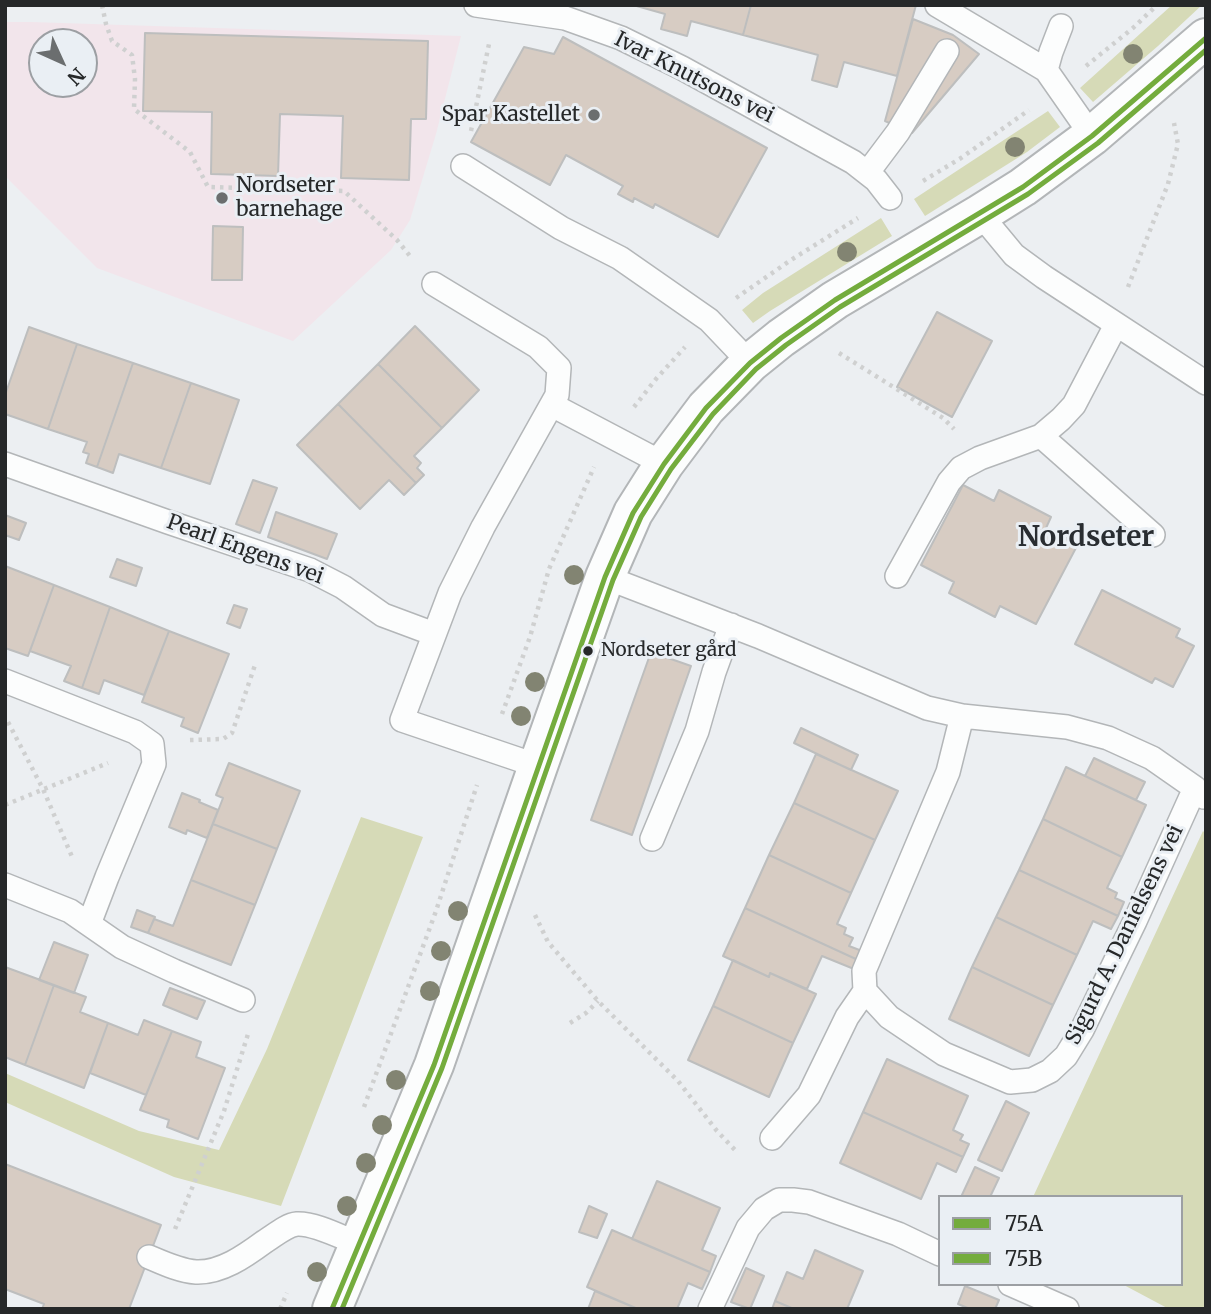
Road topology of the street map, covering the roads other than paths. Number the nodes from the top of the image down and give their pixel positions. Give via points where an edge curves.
1 (937, 5) edge
2 (487, 7) edge
3 (1061, 26) dead end
4 (1206, 38) edge
5 (947, 51) dead end
6 (1051, 79) junction
7 (1092, 136) junction
8 (463, 166) road end
9 (868, 172) junction
10 (890, 198) dead end
11 (980, 214) junction
12 (434, 284) road end
13 (1116, 325) junction
14 (750, 363) junction
15 (1206, 383) edge
16 (552, 405) junction
17 (1041, 436) junction
18 (5, 464) edge
19 (664, 464) junction
20 (1153, 536) dead end
21 (897, 576) dead end
22 (606, 577) junction
23 (731, 625) junction
24 (434, 634) junction
25 (5, 681) edge
26 (962, 716) junction
27 (538, 766) junction
28 (1200, 793) edge
29 (653, 839) dead end
30 (5, 885) edge
31 (92, 918) junction
32 (865, 991) junction
33 (243, 1000) road end
34 (772, 1138) dead end
35 (359, 1244) junction
36 (938, 1253) edge
37 (149, 1257) dead end
38 (1015, 1286) edge
39 (332, 1309) edge
40 (710, 1309) edge
41 (1067, 1309) edge

1 - 6 lane
2 - 9 lane, Ivar Knutsons vei via 565,18 621,38
3 - 6 lane via 1051,52
4 - 7 main road
5 - 9 lane
6 - 7 lane
7 - 11 main road
8 - 14 lane via 620,258 709,320
9 - 10 lane, Ivar Knutsons vei
11 - 13 lane via 1014,255
11 - 14 main road via 835,300
12 - 16 lane via 538,347 559,368
13 - 15 lane
13 - 17 lane via 1073,404
14 - 19 main road via 706,408
16 - 19 lane
16 - 24 lane via 483,527
17 - 20 lane
17 - 21 lane via 961,468 948,482
18 - 24 lane, Pearl Engens vei via 310,570 383,615
19 - 22 main road via 633,513
22 - 23 lane, Sigurd A. Danielsens vei
22 - 27 main road
23 - 26 lane, Sigurd A. Danielsens vei via 927,708
23 - 29 lane via 697,731
24 - 27 lane via 402,720
25 - 31 lane via 152,744 154,765
26 - 28 lane, Sigurd A. Danielsens vei via 1067,727 1108,738 1152,758
26 - 32 lane via 948,772 864,971
27 - 35 main road via 434,1065
28 - 32 lane, Sigurd A. Danielsens vei via 1082,1030 1050,1071 1032,1080 1010,1082 944,1054 889,1017
30 - 31 lane
31 - 33 lane via 122,947
32 - 34 lane via 847,1017 809,1095
35 - 37 lane via 297,1224 229,1265 206,1271 194,1272
35 - 39 main road
36 - 40 lane via 810,1202 779,1200 748,1228
38 - 41 lane

